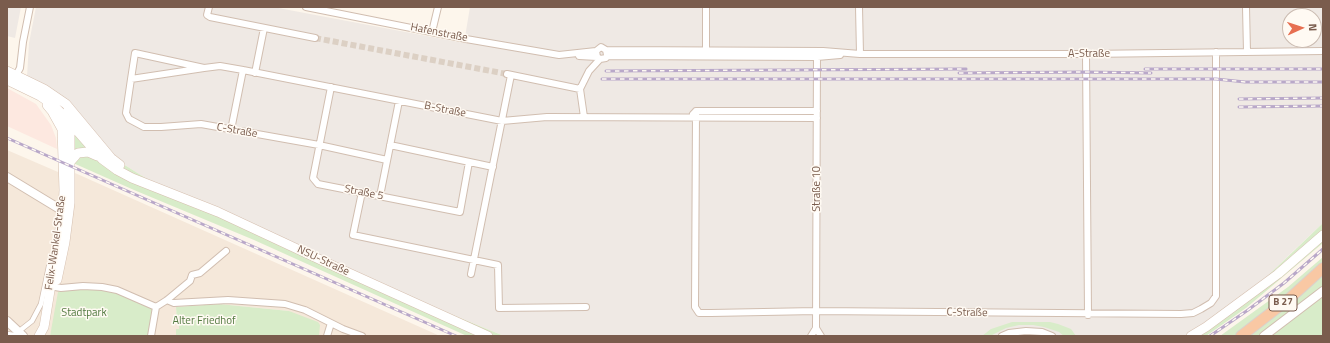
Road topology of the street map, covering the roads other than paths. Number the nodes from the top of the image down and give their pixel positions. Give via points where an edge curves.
1 (30, 7) edge
2 (209, 7) edge
3 (306, 7) edge
4 (438, 7) edge
5 (706, 7) edge
6 (859, 7) edge
7 (1246, 7) edge
8 (264, 28) junction
9 (432, 32) junction
10 (316, 38) tunnel mouth
11 (1323, 51) edge
12 (607, 52) junction
13 (1216, 52) junction
14 (1247, 52) junction
15 (706, 53) junction
16 (575, 54) joint
17 (817, 54) junction
18 (858, 54) junction
19 (1086, 54) junction
20 (598, 56) junction
21 (204, 68) junction
22 (243, 70) junction
23 (7, 71) edge
24 (255, 72) junction
25 (131, 79) junction
26 (12, 80) edge
27 (331, 87) junction
28 (580, 89) junction
29 (40, 96) junction
30 (399, 101) junction
31 (817, 110) junction
32 (696, 114) junction
33 (68, 116) junction
34 (584, 117) junction
35 (817, 118) junction
36 (502, 121) junction
37 (62, 129) junction
38 (231, 130) junction
39 (319, 145) junction
40 (390, 145) junction
41 (102, 159) junction
42 (387, 160) junction
43 (70, 162) junction
44 (469, 162) junction
45 (493, 167) junction
46 (7, 177) edge
47 (157, 188) junction
48 (362, 192) junction
49 (380, 196) junction
50 (66, 213) junction
51 (1323, 235) edge
52 (226, 251) dead end
53 (474, 260) junction
54 (1323, 268) edge
55 (50, 269) junction
56 (471, 274) dead end
57 (55, 287) junction
58 (1323, 291) edge
59 (167, 300) junction
60 (156, 307) junction
61 (586, 307) dead end
62 (816, 311) junction
63 (1088, 314) junction
64 (8, 323) edge
65 (331, 323) junction
66 (816, 328) junction
67 (7, 334) edge
68 (18, 334) edge
69 (39, 336) edge
70 (47, 336) edge
71 (151, 336) edge
72 (327, 336) edge
73 (362, 336) edge
74 (488, 336) edge
75 (812, 336) edge
76 (821, 336) edge
77 (1002, 336) edge
78 (1052, 336) edge
79 (1191, 336) edge
80 (1241, 336) edge
81 (1264, 336) edge

1 - 26 street via 20,68
2 - 8 street via 207,15 210,17
3 - 9 street, Hafenstraße
4 - 9 street
5 - 15 street
6 - 18 street
7 - 14 street
8 - 10 street
8 - 24 street
9 - 16 street, Hafenstraße via 559,55
11 - 14 street, A-Straße
12 - 15 street, A-Straße
12 - 20 street via 603,59
12 - 20 street, A-Straße via 601,47
13 - 14 street, A-Straße
13 - 19 street, A-Straße
13 - 63 street, C-Straße via 1216,296 1211,303 1193,313
15 - 17 street, A-Straße
16 - 20 street, A-Straße
17 - 18 street, A-Straße
17 - 31 street, Straße 10
18 - 19 street, A-Straße
19 - 63 street
20 - 28 street
21 - 22 street, B-Straße via 220,66
21 - 25 street, B-Straße
21 - 25 street, B-Straße via 135,54
22 - 24 street, B-Straße
22 - 38 street
23 - 26 main road
24 - 27 street, B-Straße
25 - 38 street, C-Straße via 126,113 128,120 144,127 201,124
26 - 29 main road
26 - 33 main road via 44,89 57,97
27 - 30 street, B-Straße
27 - 39 street, Straße 5
28 - 34 street
28 - 36 street via 509,75
29 - 33 main road
29 - 37 main road
30 - 36 street, B-Straße
30 - 40 street
31 - 32 street
31 - 35 street, Straße 10
32 - 34 street, B-Straße via 689,118
32 - 35 street
32 - 62 street, C-Straße via 695,307 699,313 712,314
33 - 37 main road, Felix-Wankel-Straße
33 - 41 main road, NSU-Straße
33 - 43 main road, Felix-Wankel-Straße
33 - 47 main road, NSU-Straße via 111,158
34 - 36 street, B-Straße
35 - 62 street, Straße 10
36 - 45 street
37 - 50 main road, Felix-Wankel-Straße
38 - 39 street, C-Straße
39 - 42 street, C-Straße
39 - 48 street, Straße 5 via 313,178 318,184
40 - 42 street
40 - 44 street
41 - 43 main road via 93,153 84,152 78,153
41 - 47 main road, NSU-Straße via 132,178
42 - 49 street
43 - 50 main road, Felix-Wankel-Straße via 70,191
44 - 45 street
44 - 49 street, Straße 5 via 460,212
45 - 53 street
46 - 50 street
47 - 74 main road, NSU-Straße via 228,216
48 - 49 street, Straße 5
48 - 53 street via 353,235
50 - 55 main road, Felix-Wankel-Straße
50 - 57 main road, Felix-Wankel-Straße via 65,242
51 - 79 main road via 1273,278
52 - 59 street via 200,273 192,275 190,281
53 - 56 street
53 - 61 street via 498,265 499,308
54 - 80 highway, B 27 via 1290,298
55 - 57 street
55 - 68 street via 41,304 32,321
55 - 69 main road, Felix-Wankel-Straße via 46,315
57 - 60 street via 102,287 117,290
57 - 70 main road, Felix-Wankel-Straße
58 - 81 street
59 - 60 street
59 - 65 street via 174,303 228,300 285,304 305,310
60 - 71 street
62 - 63 street, C-Straße
62 - 66 street, Straße 10
64 - 68 street
65 - 72 street
65 - 73 street
66 - 75 street
66 - 76 street
67 - 68 street
77 - 78 street via 1026,331 1042,332

